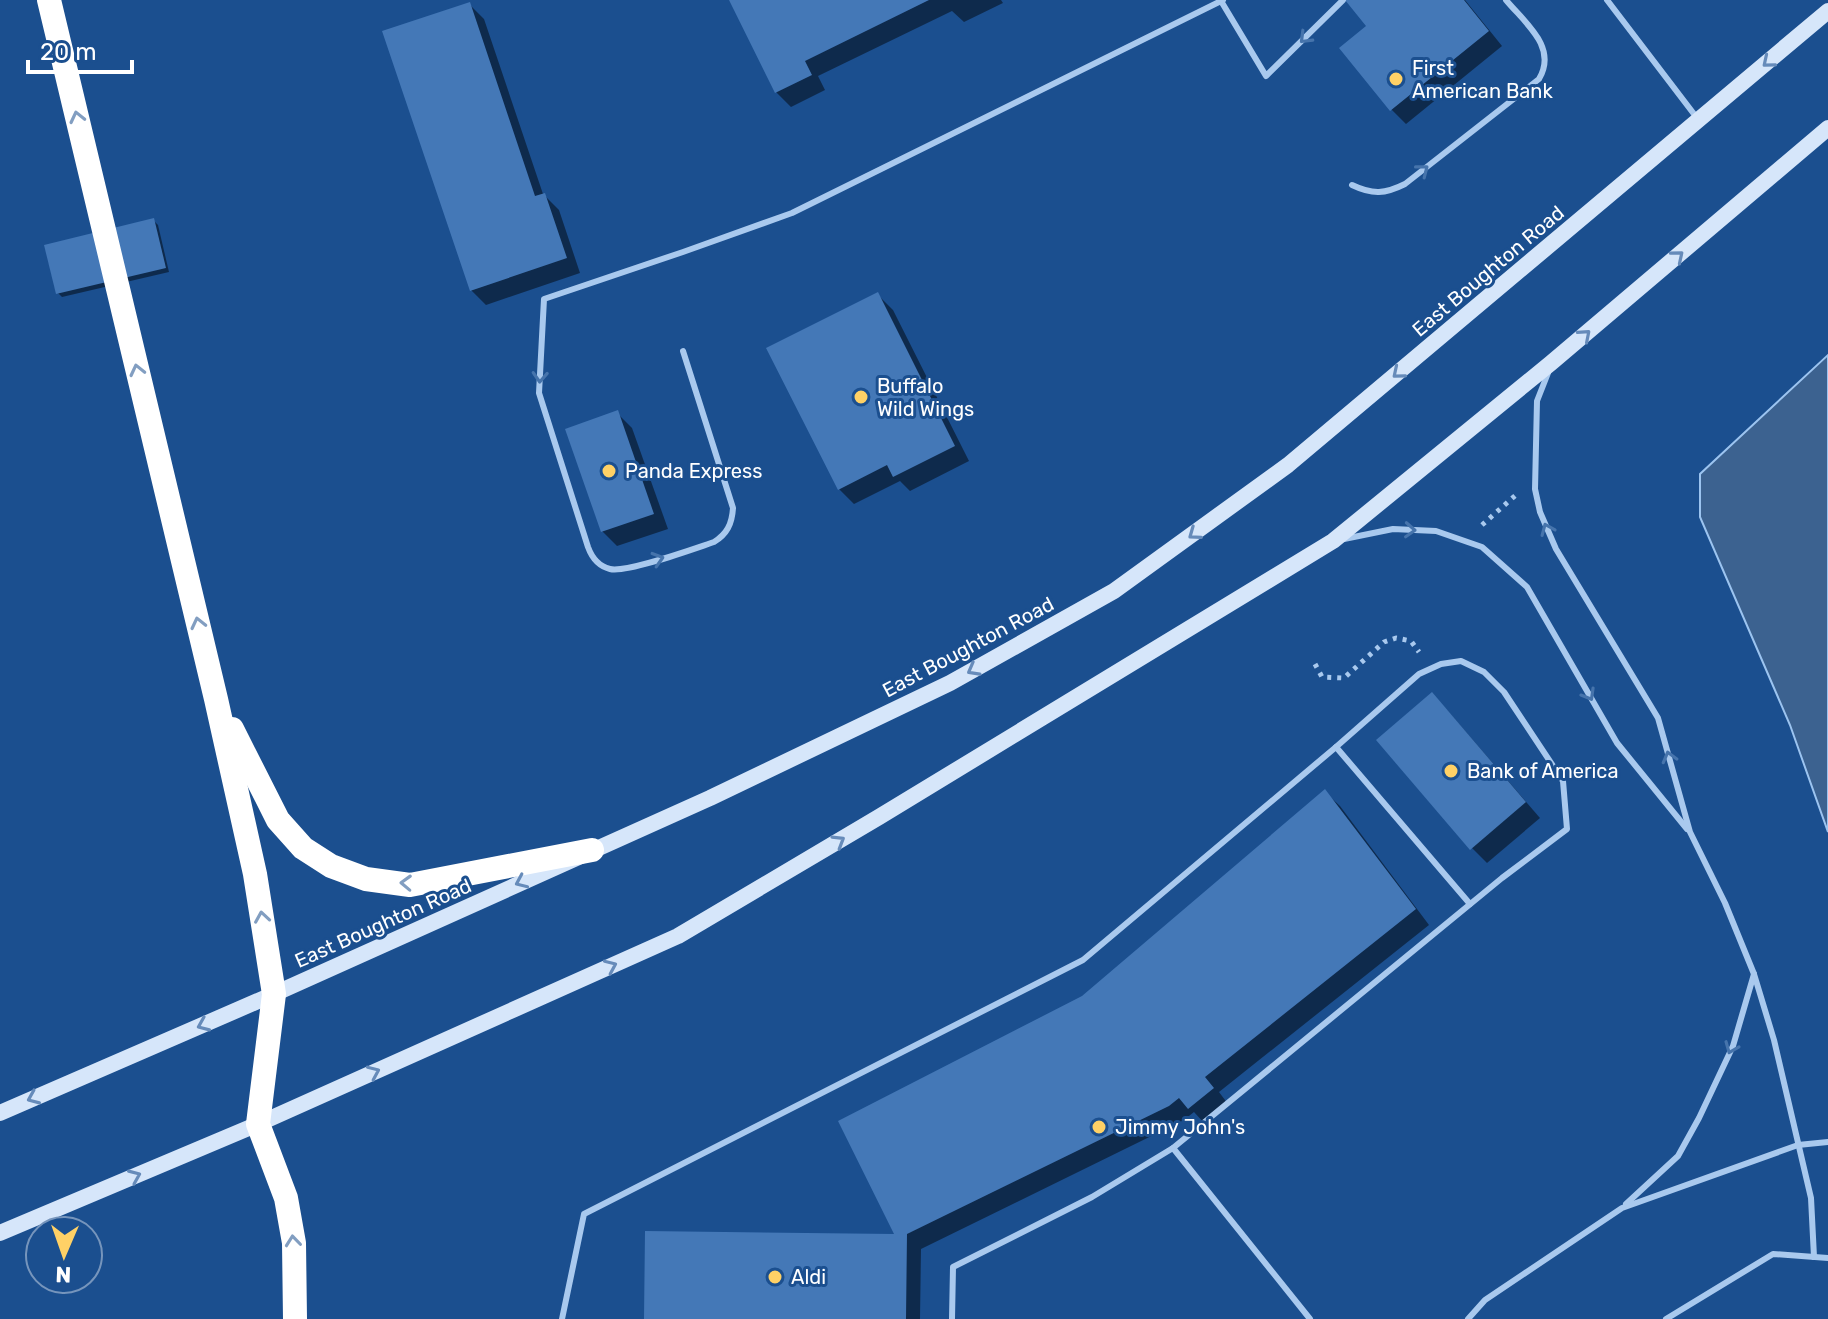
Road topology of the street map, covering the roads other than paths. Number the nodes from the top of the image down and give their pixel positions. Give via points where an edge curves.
1 (49, 0) edge
2 (1222, 0) edge
3 (1343, 0) edge
4 (1506, 0) edge
5 (1607, 0) edge
6 (1828, 11) edge
7 (1699, 120) junction
8 (1828, 128) edge
9 (1352, 185) dead end
10 (683, 351) dead end
11 (1551, 363) junction
12 (1333, 541) junction
13 (216, 699) junction
14 (1336, 747) junction
15 (1690, 832) junction
16 (592, 850) junction
17 (1470, 904) junction
18 (1754, 974) junction
19 (274, 994) junction
20 (0, 1113) edge
21 (258, 1124) junction
22 (1828, 1142) edge
23 (1798, 1145) junction
24 (1173, 1148) junction
25 (1622, 1208) junction
26 (0, 1233) edge
27 (1814, 1257) junction
28 (1828, 1258) edge
29 (295, 1319) edge
30 (562, 1319) edge
31 (952, 1319) edge
32 (1310, 1319) edge
33 (1468, 1319) edge
34 (1666, 1319) edge

13 -> 1 highway
3 -> 2 lane via 1266,76
2 -> 10 lane via 792,213 544,299 539,393 588,547 605,568 623,569 714,542 729,529 733,508
9 -> 4 lane via 1379,193 1405,184 1539,79 1546,61 1541,43
5 - 7 lane
6 -> 7 main road, East Boughton Road
7 -> 16 main road, East Boughton Road via 1288,465 1114,591 950,683
11 -> 8 main road
11 - 12 main road
15 -> 11 lane via 1658,718 1556,549 1540,512 1534,453 1537,401
12 -> 15 lane via 1393,529 1436,531 1482,547 1527,587 1617,743
21 -> 12 main road via 678,936
16 -> 13 highway via 410,885 366,879 331,866 303,848 278,820
19 -> 13 highway via 255,874
14 - 17 lane
14 - 17 lane via 1419,674 1441,664 1461,661 1484,672 1504,692 1563,781 1567,829
14 - 30 lane via 1083,960 584,1214
15 - 18 lane
16 -> 19 main road, East Boughton Road
17 - 24 lane
18 - 23 lane
18 -> 25 lane via 1733,1046 1678,1156
19 -> 20 main road, East Boughton Road
19 - 21 highway
26 -> 21 main road
29 -> 21 highway via 294,1243 286,1198
22 - 23 lane
23 - 25 lane
23 - 27 lane via 1811,1198
24 - 31 lane via 1092,1197 953,1267
24 - 32 lane
25 - 33 lane via 1485,1300
27 - 28 lane
27 - 34 lane via 1773,1254

